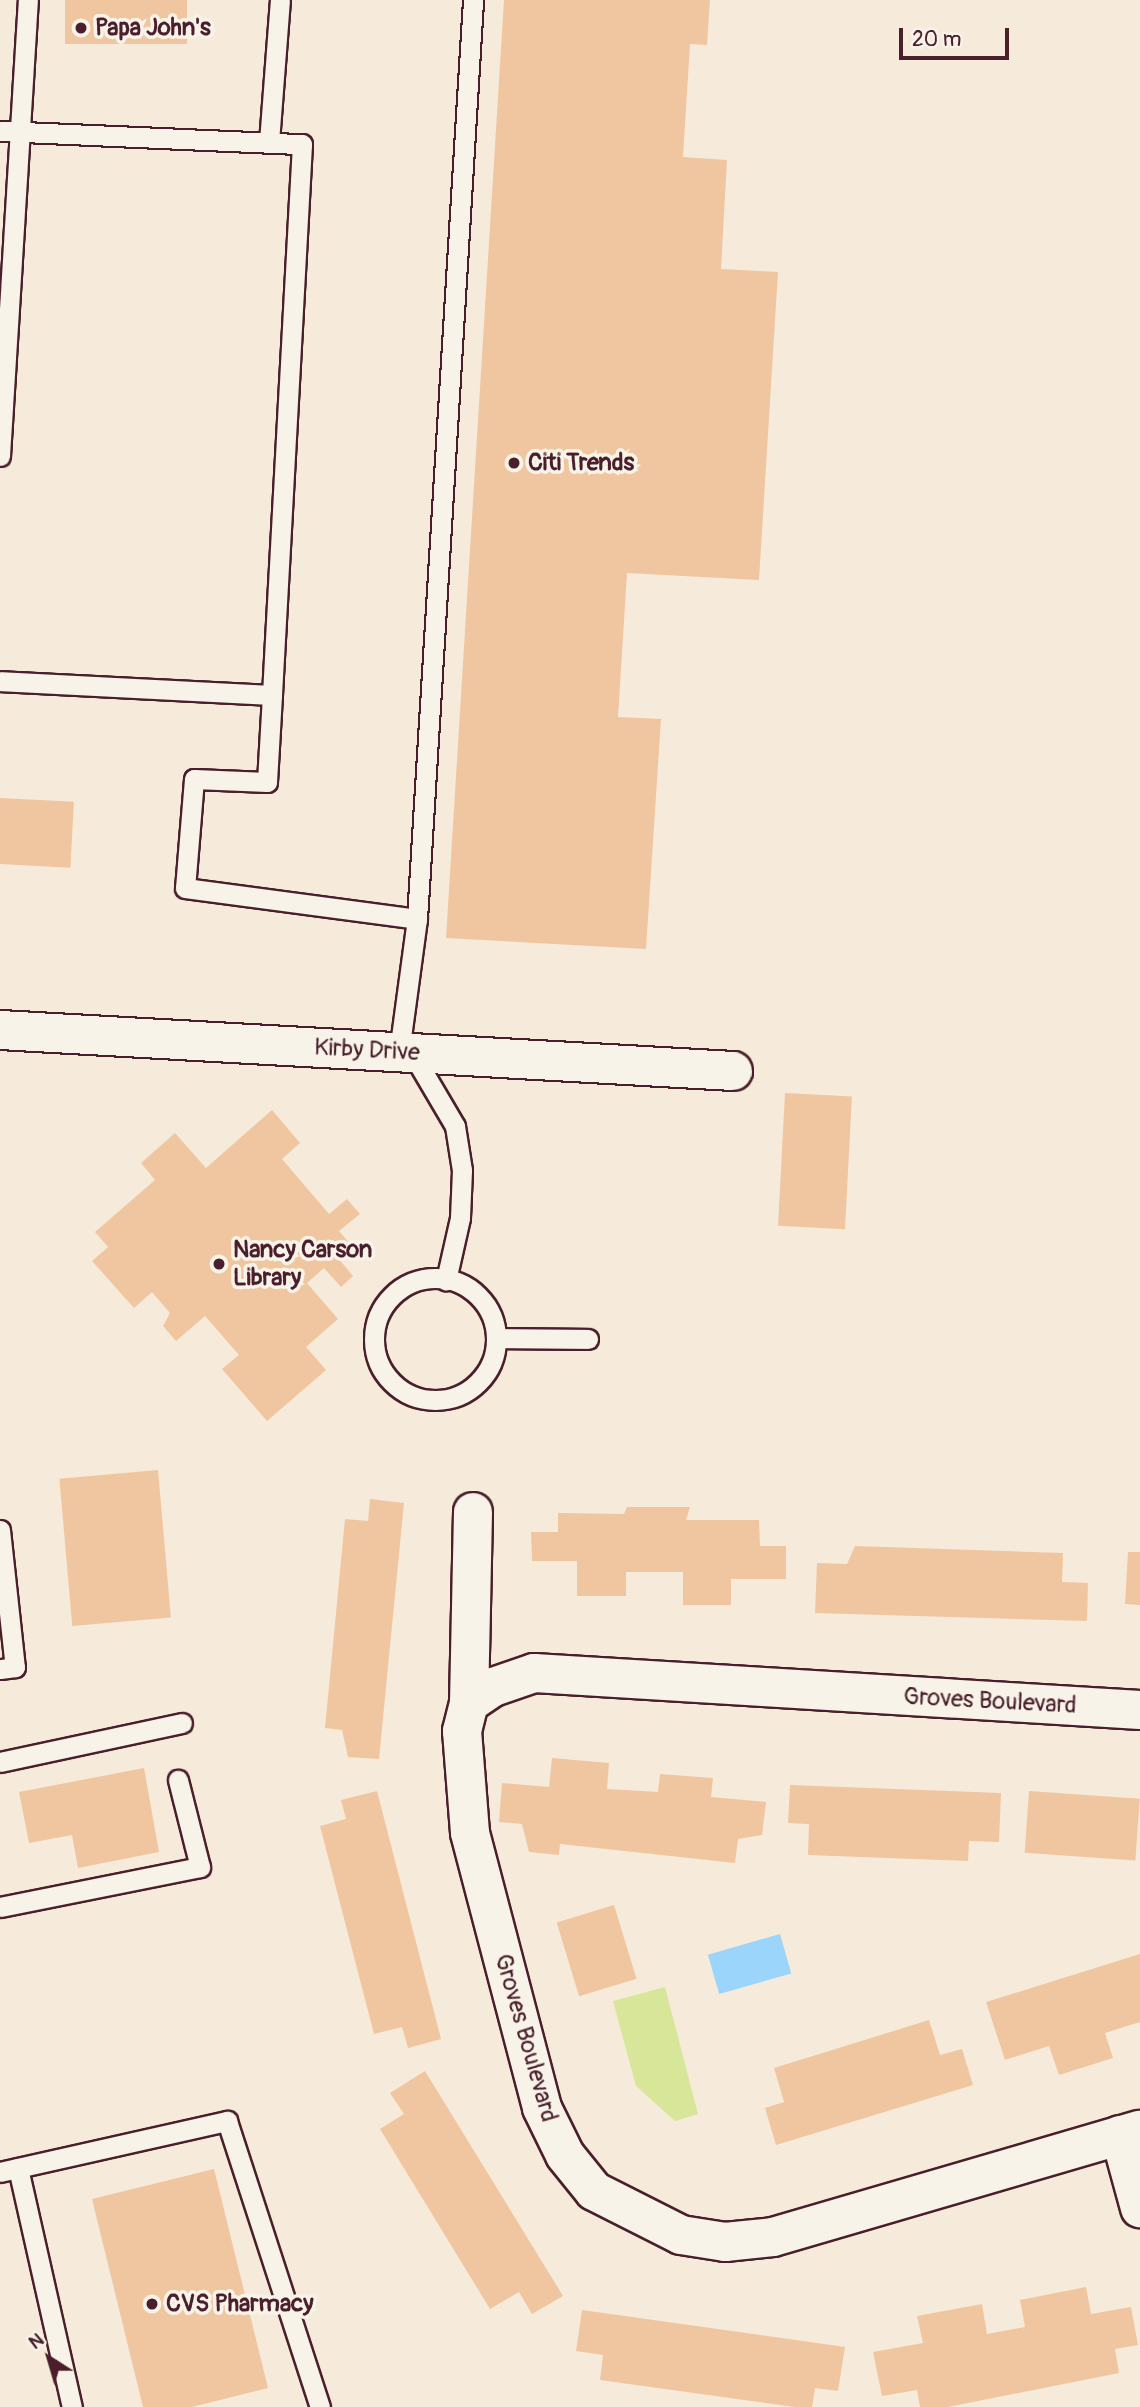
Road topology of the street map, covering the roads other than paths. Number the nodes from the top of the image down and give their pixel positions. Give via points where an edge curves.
1 (28, 0) edge
2 (280, 0) edge
3 (473, 0) edge
4 (0, 131) edge
5 (20, 131) junction
6 (269, 142) junction
7 (0, 456) edge
8 (0, 681) edge
9 (272, 695) junction
10 (417, 919) junction
11 (0, 1030) edge
12 (406, 1052) junction
13 (733, 1071) dead end
14 (446, 1280) junction
15 (496, 1338) junction
16 (588, 1339) dead end
17 (473, 1512) dead end
18 (0, 1531) edge
19 (4, 1605) edge
20 (0, 1669) edge
21 (469, 1703) junction
22 (1140, 1710) edge
23 (182, 1723) dead end
24 (0, 1762) edge
25 (178, 1780) dead end
26 (0, 1907) edge
27 (1130, 2133) edge
28 (9, 2170) edge
29 (1140, 2208) edge
30 (72, 2407) edge
31 (320, 2407) edge

1 - 5 lane
2 - 6 lane
3 - 10 lane
4 - 5 lane
5 - 6 lane
5 - 7 lane
6 - 9 lane via 302,144
8 - 9 lane
9 - 10 lane via 267,782 194,779 185,888
10 - 12 lane
11 - 12 street, Kirby Drive
12 - 13 street, Kirby Drive
12 - 14 lane via 455,1126 462,1170 460,1219
14 - 15 lane via 474,1292 487,1307
14 - 15 lane via 418,1280 386,1303 373,1342 388,1380 425,1400 464,1393 491,1364
15 - 16 lane
17 - 21 street, Groves Boulevard
18 - 19 lane
19 - 20 lane via 15,1667
21 - 22 street, Groves Boulevard via 493,1687 534,1673
21 - 27 street, Groves Boulevard via 463,1731 470,1833 542,2108 565,2155 594,2192 681,2235 725,2242 773,2237
23 - 24 lane
25 - 26 lane via 200,1867
27 - 29 street, Groves Boulevard
28 - 30 lane
28 - 31 lane via 227,2121

